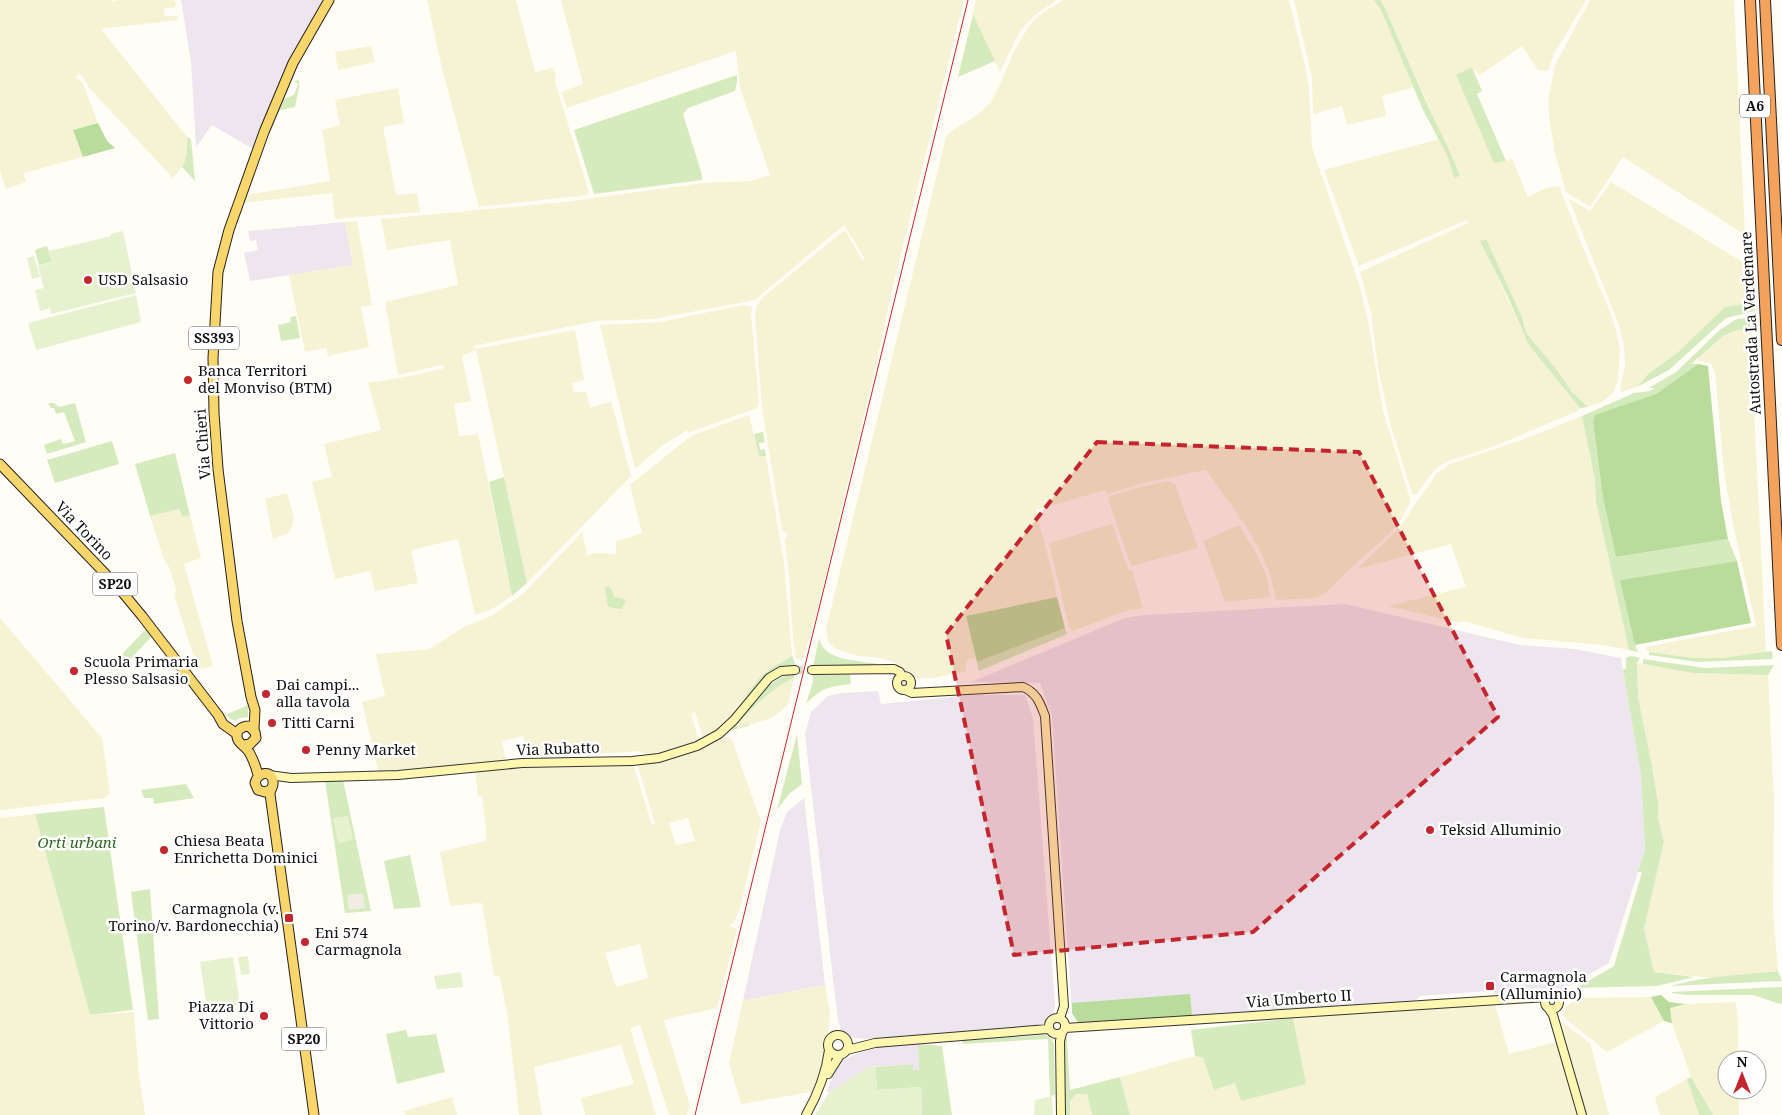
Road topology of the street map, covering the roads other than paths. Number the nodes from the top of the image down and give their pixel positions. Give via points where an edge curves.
1 (328, 0) edge
2 (1750, 0) edge
3 (1765, 0) edge
4 (1782, 340) edge
5 (0, 464) edge
6 (1782, 644) edge
7 (795, 670) tunnel mouth
8 (812, 670) tunnel mouth
9 (244, 729) junction
10 (254, 741) junction
11 (244, 745) junction
12 (264, 775) junction
13 (291, 778) junction
14 (268, 789) junction
15 (1060, 1018) junction
16 (1057, 1031) junction
17 (847, 1040) junction
18 (874, 1043) junction
19 (830, 1050) junction
20 (844, 1052) junction
21 (822, 1082) junction
22 (314, 1115) edge
23 (806, 1115) edge
24 (1059, 1115) edge
25 (1582, 1115) edge

1 - 9 main road, Via Chieri / SS393 via 293,63 264,132 229,230 218,272 213,358 220,493 237,621 255,710
2 - 6 highway, Autostrada La Verdemare / A6
3 - 4 highway, Autostrada La Verdemare / A6
5 - 9 main road, Via Torino / SP20 via 118,587 218,715
7 - 13 street, Via Rubatto via 781,671 769,678 719,734 697,746 660,758 522,764 398,775
8 - 15 street via 894,669 902,676 897,681 901,690 912,693 1023,687 1036,696 1045,716 1064,1006
9 - 10 main road, Via Chieri via 256,735
9 - 11 main road via 238,740
10 - 11 main road
10 - 12 main road, Via Chieri
11 - 12 main road
12 - 13 street
12 - 14 main road via 273,780
12 - 14 main road via 255,780 255,785 258,790
13 - 14 street
14 - 22 main road, SP20
15 - 16 street via 1063,1020
15 - 16 street via 1052,1019 1048,1025
16 - 18 street, Via Umberto II
16 - 24 street
16 - 25 street, Via Umberto II via 1534,998 1550,1006
17 - 18 street, Via Umberto II
17 - 19 street via 833,1036 828,1042
17 - 20 street
18 - 20 street, Via Umberto II
19 - 20 street via 833,1053
19 - 21 street
20 - 21 street
21 - 23 street

